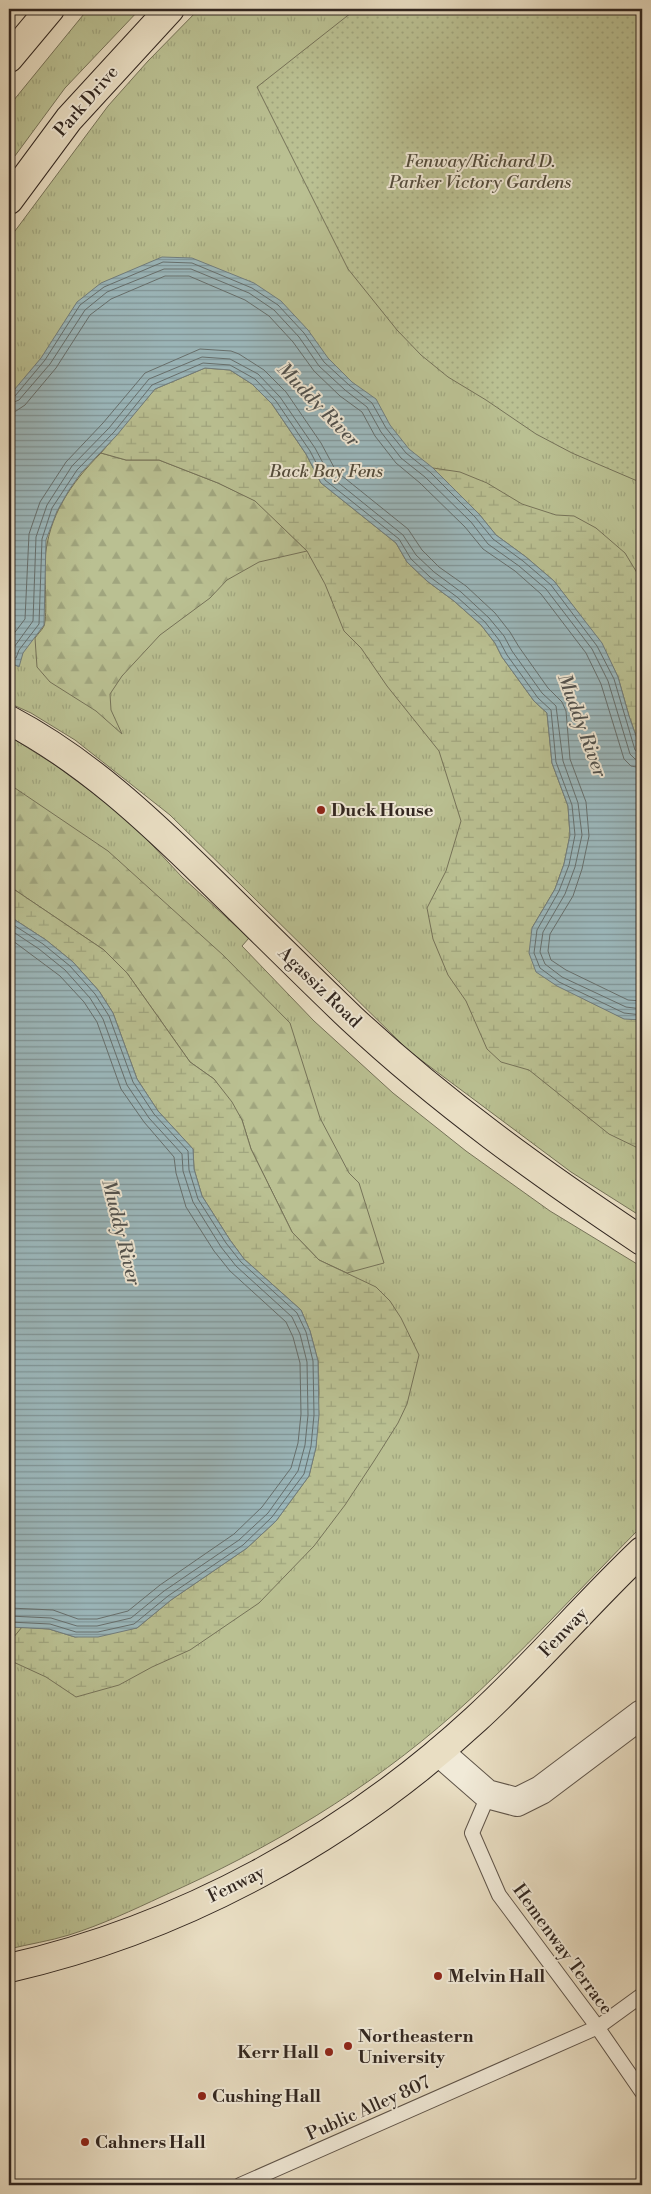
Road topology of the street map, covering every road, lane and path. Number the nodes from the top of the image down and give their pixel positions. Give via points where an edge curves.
1 (50, 9) edge
2 (170, 9) edge
3 (9, 58) edge
4 (9, 200) edge
5 (9, 720) edge
6 (642, 1241) edge
7 (642, 1551) edge
8 (642, 1714) edge
9 (439, 1752) junction
10 (493, 1796) junction
11 (9, 1968) edge
12 (642, 1995) edge
13 (598, 2028) junction
14 (642, 2092) edge
15 (240, 2185) edge

1 - 3 main road
2 - 4 main road, Park Drive via 69,119
5 - 6 main road, Agassiz Road via 59,751 141,814 349,1016 444,1100 512,1152
7 - 9 main road, Fenway via 495,1702
8 - 10 street via 541,1790 517,1802
9 - 10 street via 486,1794
9 - 11 main road, Fenway via 348,1820 232,1887 119,1936
10 - 13 lane, Hemenway Terrace via 484,1805 472,1833 498,1895
12 - 13 lane, Public Alley 807
13 - 14 lane, Hemenway Terrace
13 - 15 lane, Public Alley 807

